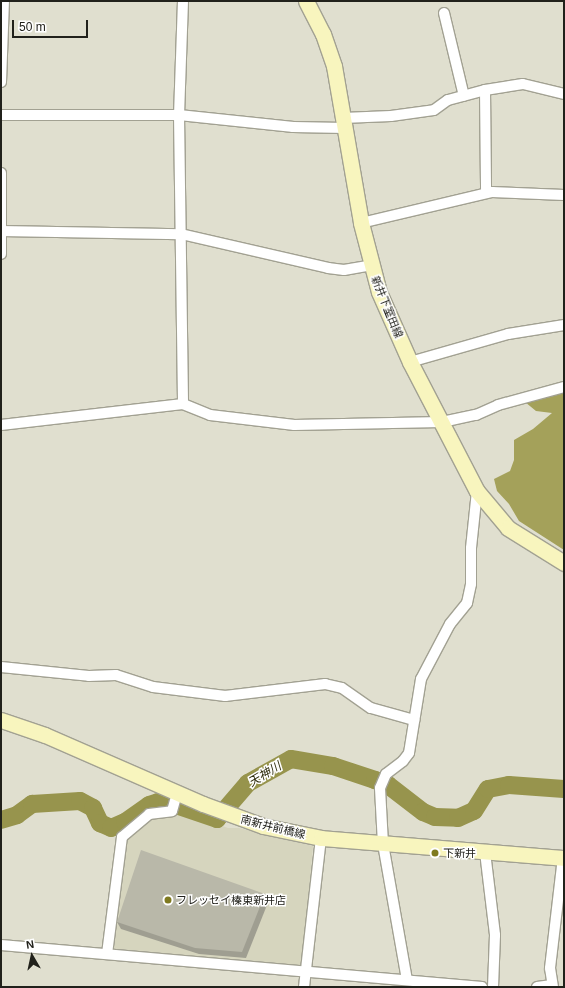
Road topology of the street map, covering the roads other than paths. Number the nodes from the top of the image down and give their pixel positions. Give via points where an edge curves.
1 (4, 1) edge
2 (183, 1) edge
3 (306, 1) edge
4 (444, 14) dead end
5 (1, 82) edge
6 (485, 90) junction
7 (564, 94) edge
8 (464, 96) junction
9 (1, 115) edge
10 (179, 115) junction
11 (344, 123) junction
12 (1, 173) edge
13 (486, 193) junction
14 (564, 195) edge
15 (361, 223) junction
16 (2, 230) edge
17 (181, 234) junction
18 (1, 254) edge
19 (371, 265) junction
20 (564, 326) edge
21 (410, 362) junction
22 (564, 387) edge
23 (184, 404) junction
24 (442, 422) junction
25 (1, 425) edge
26 (477, 491) junction
27 (564, 563) edge
28 (1, 667) edge
29 (1, 720) edge
30 (414, 720) junction
31 (177, 793) junction
32 (321, 838) junction
33 (383, 844) junction
34 (485, 852) junction
35 (564, 858) edge
36 (1, 945) edge
37 (107, 954) junction
38 (305, 972) junction
39 (407, 980) junction
40 (438, 986) edge
41 (552, 986) edge
42 (304, 987) edge
43 (482, 987) edge
44 (493, 987) edge
45 (537, 987) edge

1 - 5 street
2 - 10 street
3 - 11 main road, 新井下室田線 via 323,34 334,66
4 - 8 street
6 - 7 street via 524,84
6 - 8 street
6 - 13 street
8 - 11 street via 448,100 434,110
9 - 10 street
10 - 11 street via 293,127
10 - 17 street
11 - 15 main road, 新井下室田線
12 - 16 street
13 - 14 street via 529,192
13 - 15 street
15 - 19 main road, 新井下室田線
16 - 17 street
16 - 18 street
17 - 19 street via 328,268 344,270
17 - 23 street
19 - 21 main road, 新井下室田線 via 379,292
20 - 21 street via 508,334
21 - 24 main road, 新井下室田線
22 - 24 street via 498,405 476,415
23 - 24 street via 210,415 294,425
23 - 25 street
24 - 26 main road, 新井下室田線
26 - 27 main road, 新井下室田線 via 508,528
26 - 30 street via 471,548 471,584 467,603 450,624 422,679
28 - 30 street via 89,676 116,675 153,687 225,696 325,684 342,688 371,708
29 - 31 main road, 南新井前橋線 via 45,735
30 - 33 street via 409,753 386,774 380,788
31 - 32 main road, 南新井前橋線 via 246,821
31 - 37 street via 172,811 149,814 122,837
32 - 33 main road, 南新井前橋線
32 - 38 street
33 - 34 main road, 南新井前橋線
33 - 39 street
34 - 35 main road, 南新井前橋線
34 - 44 street via 495,935
35 - 41 street via 550,968
36 - 37 street
37 - 38 street
38 - 39 street
38 - 42 street
39 - 40 street
40 - 43 street
41 - 45 street

